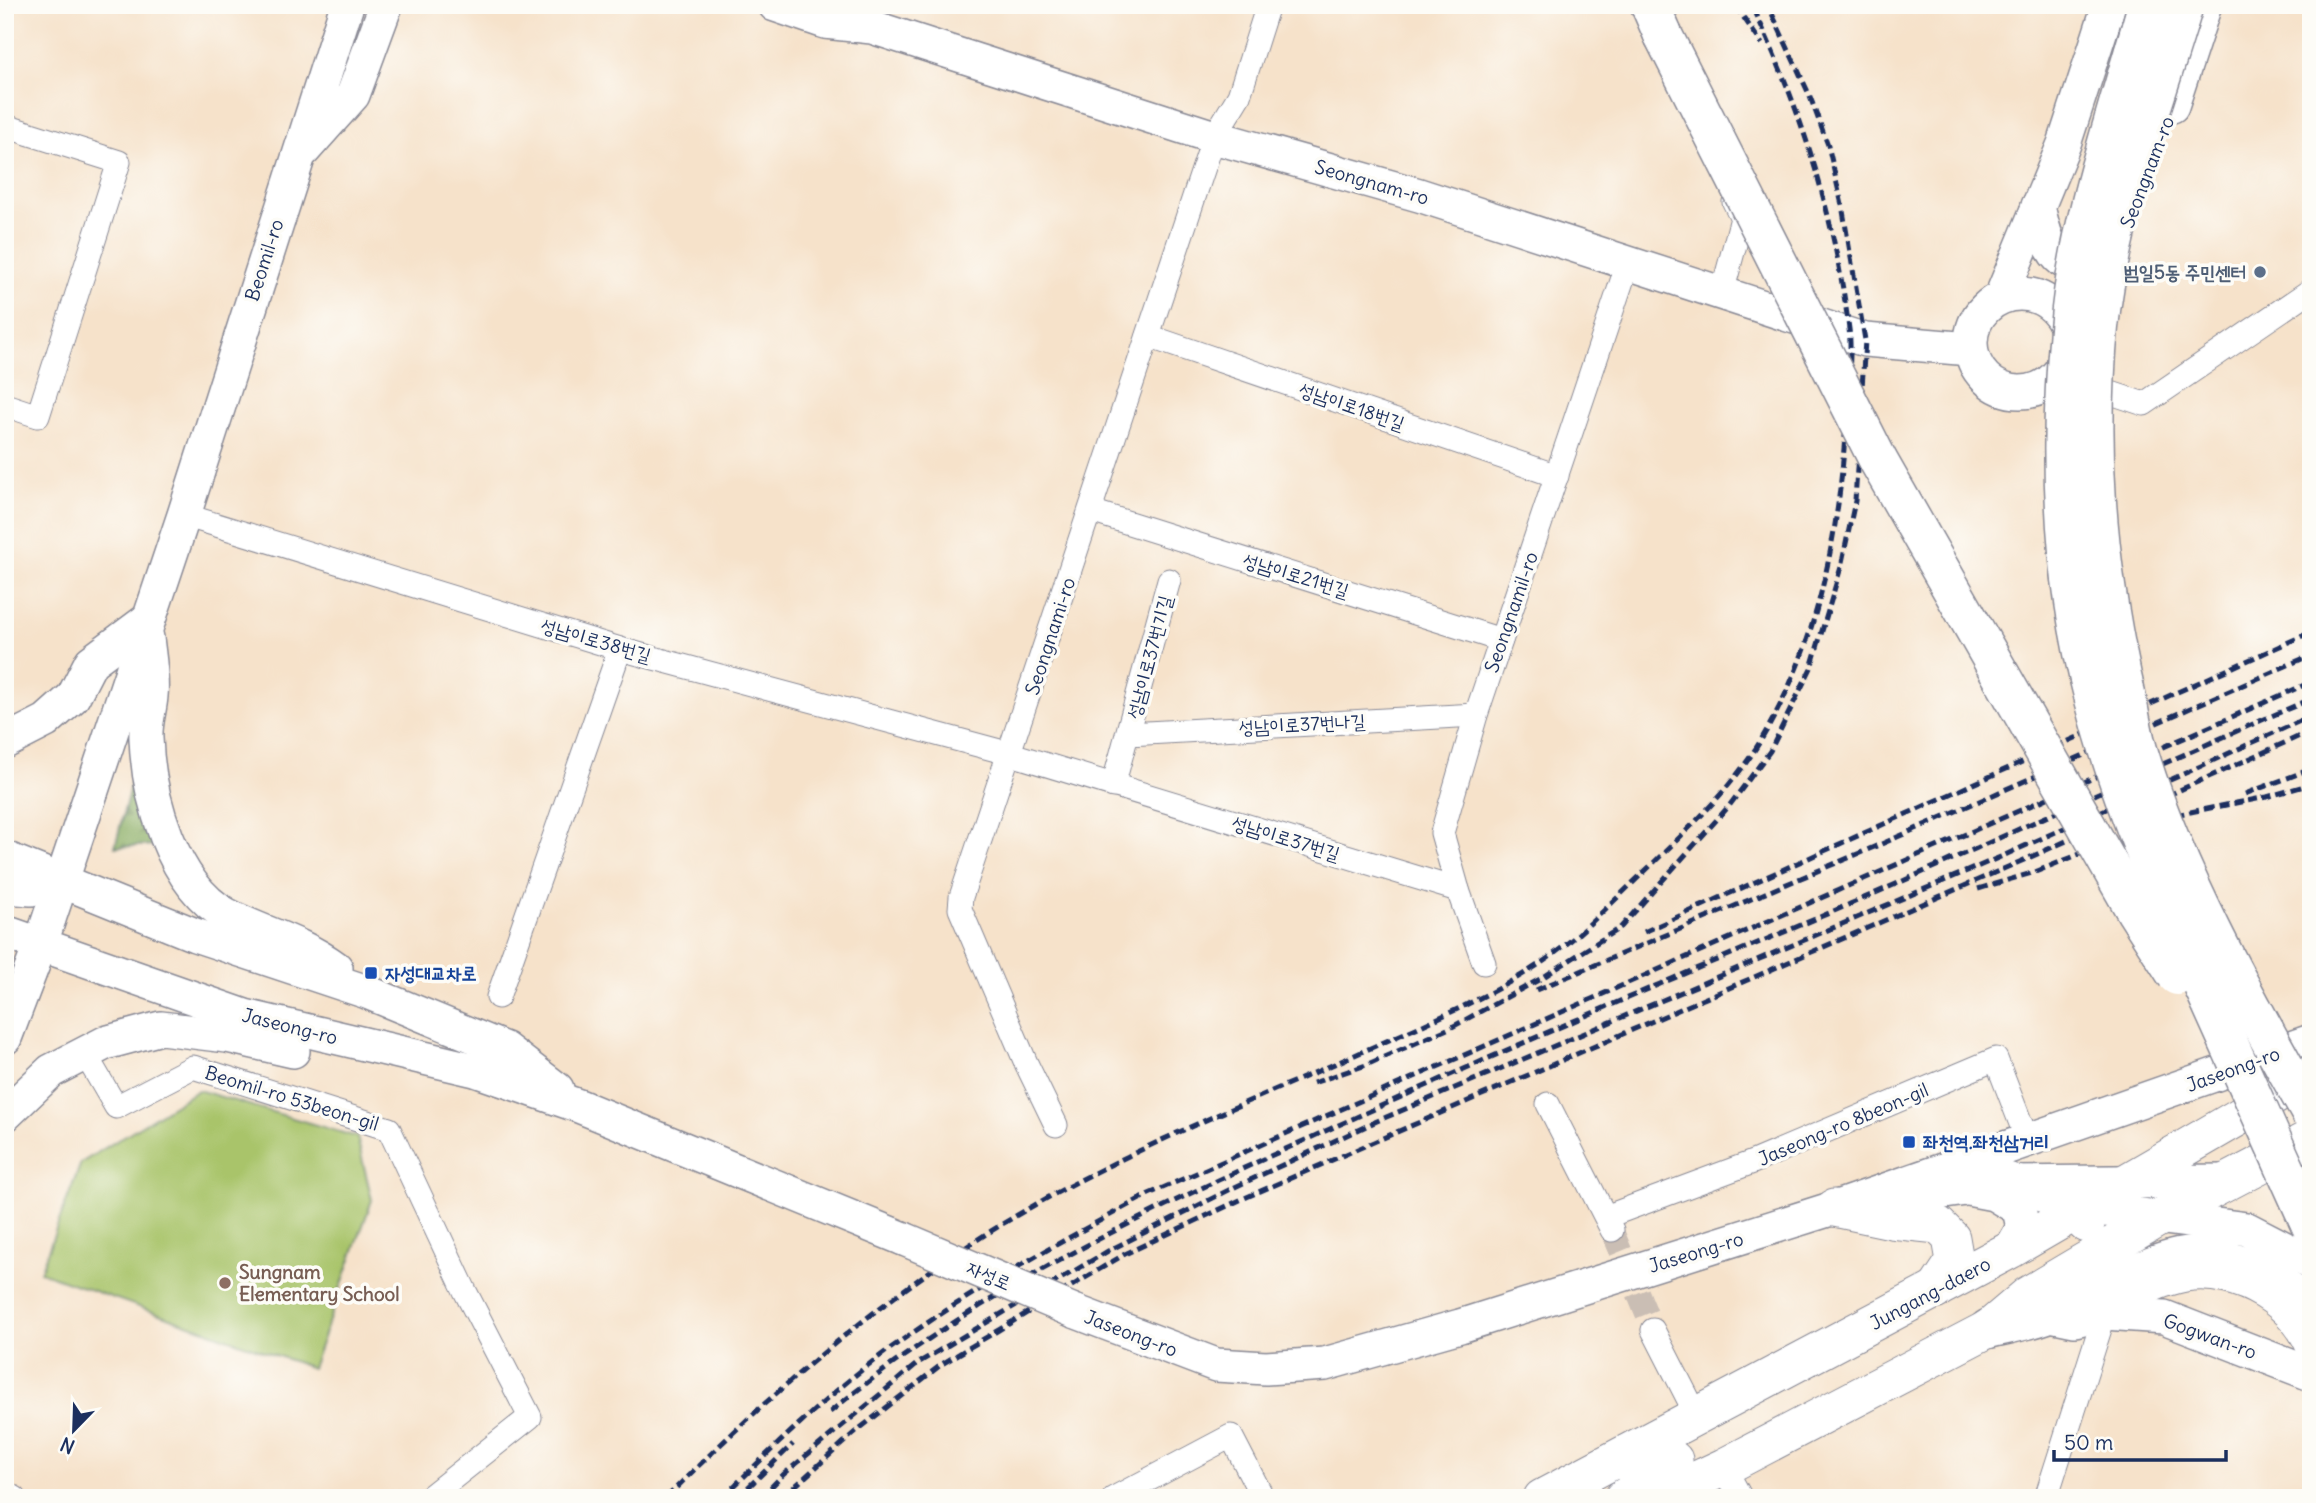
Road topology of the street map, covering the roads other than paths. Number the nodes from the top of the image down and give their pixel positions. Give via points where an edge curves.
1 (347, 5) edge
2 (386, 5) edge
3 (775, 5) edge
4 (1268, 5) edge
5 (1643, 5) edge
6 (1650, 5) edge
7 (1663, 5) edge
8 (1672, 5) edge
9 (2109, 5) edge
10 (2147, 5) edge
11 (2184, 5) edge
12 (2205, 5) edge
13 (5, 126) edge
14 (1214, 137) junction
15 (296, 160) junction
16 (1743, 197) junction
17 (2038, 206) junction
18 (1628, 263) junction
19 (2105, 273) junction
20 (2311, 290) edge
21 (1722, 293) junction
22 (2001, 297) junction
23 (1770, 309) junction
24 (2068, 329) junction
25 (1148, 337) junction
26 (1970, 349) junction
27 (2058, 375) junction
28 (5, 405) edge
29 (1556, 476) junction
30 (1091, 511) junction
31 (184, 515) junction
32 (1169, 580) dead end
33 (146, 621) junction
34 (1501, 640) junction
35 (621, 649) junction
36 (1476, 715) junction
37 (1129, 734) junction
38 (5, 742) edge
39 (1011, 754) junction
40 (1113, 786) junction
41 (5, 858) edge
42 (62, 881) junction
43 (5, 887) edge
44 (1458, 890) junction
45 (5, 932) edge
46 (40, 946) junction
47 (1485, 963) dead end
48 (367, 992) junction
49 (498, 997) dead end
50 (5, 1038) edge
51 (2311, 1041) edge
52 (84, 1052) junction
53 (475, 1070) junction
54 (2311, 1075) edge
55 (2246, 1083) junction
56 (1548, 1104) dead end
57 (579, 1106) junction
58 (2311, 1114) edge
59 (5, 1115) edge
60 (1056, 1125) dead end
61 (2311, 1138) edge
62 (2028, 1142) junction
63 (1961, 1176) junction
64 (2131, 1181) junction
65 (2229, 1181) junction
66 (2009, 1183) junction
67 (2082, 1207) junction
68 (1834, 1209) junction
69 (2162, 1216) junction
70 (2311, 1226) edge
71 (904, 1238) joint
72 (2010, 1250) junction
73 (2081, 1262) junction
74 (2311, 1262) edge
75 (2153, 1278) junction
76 (1935, 1291) junction
77 (2311, 1310) edge
78 (1074, 1311) joint
79 (2105, 1313) junction
80 (2046, 1314) junction
81 (1988, 1329) junction
82 (1653, 1330) tunnel mouth
83 (2311, 1357) edge
84 (2311, 1374) edge
85 (1697, 1416) junction
86 (1606, 1464) junction
87 (1733, 1482) edge
88 (5, 1493) edge
89 (15, 1498) edge
90 (428, 1498) edge
91 (1114, 1498) edge
92 (1263, 1498) edge
93 (1542, 1498) edge
94 (1623, 1498) edge
95 (1658, 1498) edge
96 (2046, 1498) edge

1 - 15 main road, Beomil-ro
2 - 15 main road via 354,95
3 - 14 main road, Seongnam-ro via 825,22 872,27
4 - 14 street, Seongnami-ro via 1239,96
5 - 21 street via 1742,218
6 - 16 highway, bridge
7 - 23 street via 1783,259
8 - 16 highway, bridge via 1690,43
9 - 17 main road via 2064,144
10 - 55 highway, bridge via 2089,215 2074,294 2064,443 2067,532 2078,624 2094,699 2124,797
11 - 58 highway, bridge via 2121,215 2099,326 2095,505 2104,593 2138,750 2174,846 2256,1016
12 - 19 main road, Seongnam-ro via 2156,155
13 - 28 street via 119,162 38,416
14 - 18 main road, Seongnam-ro via 1419,195
14 - 25 street, Seongnami-ro
15 - 31 main road, Beomil-ro
16 - 55 highway, bridge via 1879,462 2136,912
17 - 19 main road via 2046,240 2056,257 2085,272
17 - 22 main road
18 - 21 main road, Seongnam-ro
18 - 29 street, Seongnamil-ro
19 - 24 main road, Seongnam-ro
20 - 27 street via 2144,404
21 - 23 main road, Seongnam-ro
22 - 24 main road via 2025,294 2048,302
22 - 26 main road via 1977,317
23 - 26 main road, Seongnam-ro via 1865,340
24 - 27 main road via 2066,361
25 - 29 street, 성남이로18번길
25 - 30 street, Seongnami-ro
26 - 27 main road via 1984,378 2013,392 2045,386
29 - 34 street, Seongnamil-ro
30 - 34 street, 성남이로21번길
30 - 39 street, Seongnami-ro
31 - 33 main road, Beomil-ro
31 - 35 street, 성남이로38번길
32 - 37 street, 성남이로37번기길
33 - 38 main road via 91,662 73,697 46,721
33 - 42 main road, Beomil-ro
33 - 48 main road via 151,694 145,735 149,776 170,848 190,882 225,914 311,950
34 - 36 street, Seongnamil-ro
35 - 39 street, 성남이로38번길
35 - 49 street
36 - 37 street, 성남이로37번나길
36 - 44 street, Seongnamil-ro via 1442,833
37 - 40 street
39 - 40 street, 성남이로37번길
39 - 60 street, Seongnami-ro via 960,909
40 - 44 street, 성남이로37번길
41 - 42 main road, Jaseong-ro
42 - 43 main road via 31,889
42 - 46 main road, Beomil-ro
42 - 48 main road, Jaseong-ro via 195,934
44 - 47 street, Seongnamil-ro
45 - 46 main road, Jaseong-ro
46 - 50 main road
46 - 53 main road, Jaseong-ro via 245,1016
48 - 57 main road, Jaseong-ro via 505,1049
51 - 62 main road, Jaseong-ro
52 - 53 main road via 160,1028 381,1065
52 - 59 main road via 51,1071
52 - 90 street, Beomil-ro 53beon-gil via 116,1107 193,1067 389,1129 530,1417
53 - 57 main road, Jaseong-ro
54 - 64 main road, Jungang-daero
55 - 70 highway, bridge
56 - 62 street, Jaseong-ro 8beon-gil via 1610,1223 1996,1059
57 - 71 main road, Jaseong-ro
61 - 65 main road
62 - 63 main road, Jaseong-ro
63 - 66 main road
63 - 68 main road, Jaseong-ro
63 - 72 main road via 2019,1209 2023,1228
64 - 65 main road
64 - 66 main road
64 - 67 main road, Jungang-daero
65 - 69 main road
66 - 67 main road
67 - 69 main road
67 - 72 main road, Jungang-daero
67 - 73 main road via 2088,1231
68 - 76 main road via 1938,1225 1951,1238 1955,1261
68 - 78 main road, Jaseong-ro via 1325,1364 1216,1365
69 - 73 main road
69 - 74 main road via 2247,1229
71 - 78 main road, 자성로, bridge
72 - 76 main road, Jungang-daero
73 - 81 main road via 2028,1295
75 - 77 highway via 2192,1256 2234,1264 2276,1281
75 - 79 street
75 - 80 highway
75 - 83 street via 2232,1283 2279,1307
76 - 85 main road, Jungang-daero
79 - 80 main road, Gogwan-ro via 2075,1320
79 - 84 main road, Gogwan-ro via 2164,1317
79 - 96 street
80 - 81 highway
81 - 87 main road
82 - 85 street
85 - 86 main road, Jungang-daero
86 - 93 main road, Jungang-daero
86 - 94 main road via 1659,1456 1674,1460 1669,1472
87 - 95 main road
88 - 89 street
91 - 92 street via 1231,1436

